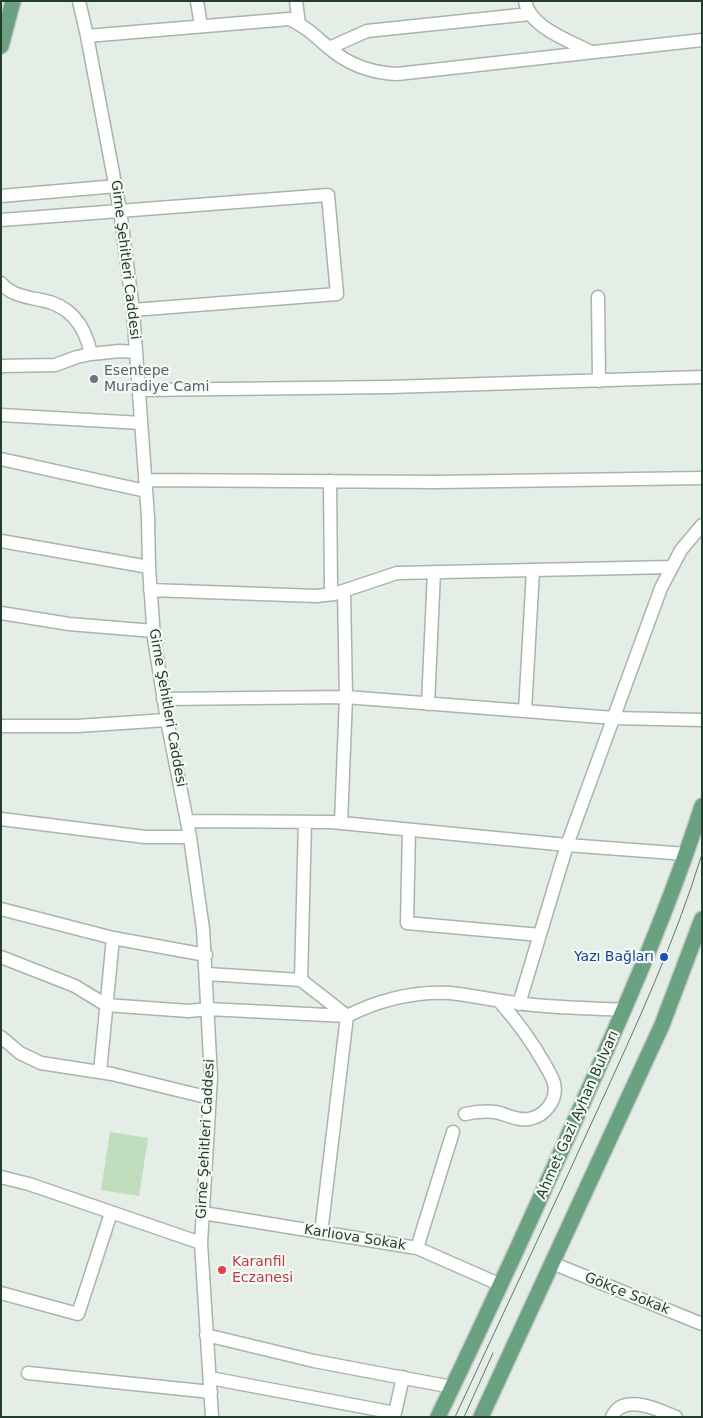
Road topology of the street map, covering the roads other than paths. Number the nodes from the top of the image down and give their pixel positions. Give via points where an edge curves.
1 (13, 1) edge
2 (197, 1) edge
3 (296, 1) edge
4 (525, 1) edge
5 (79, 2) edge
6 (530, 14) junction
7 (299, 24) junction
8 (201, 26) junction
9 (88, 36) junction
10 (702, 40) edge
11 (1, 46) edge
12 (329, 48) junction
13 (591, 52) junction
14 (117, 186) junction
15 (1, 196) edge
16 (120, 210) junction
17 (1, 220) edge
18 (1, 283) edge
19 (598, 297) dead end
20 (133, 310) junction
21 (136, 352) junction
22 (91, 354) junction
23 (1, 366) edge
24 (702, 377) edge
25 (600, 381) junction
26 (139, 390) junction
27 (1, 415) edge
28 (142, 423) junction
29 (1, 459) edge
30 (702, 478) edge
31 (330, 482) junction
32 (146, 485) junction
33 (702, 524) edge
34 (1, 541) edge
35 (149, 567) junction
36 (671, 567) junction
37 (533, 570) junction
38 (434, 572) junction
39 (150, 590) junction
40 (339, 593) junction
41 (1, 613) edge
42 (154, 631) junction
43 (346, 697) junction
44 (163, 699) junction
45 (428, 704) junction
46 (525, 711) junction
47 (614, 718) junction
48 (167, 720) junction
49 (702, 720) edge
50 (1, 726) edge
51 (702, 806) edge
52 (1, 819) edge
53 (187, 821) junction
54 (305, 822) junction
55 (341, 823) junction
56 (409, 830) junction
57 (190, 837) junction
58 (567, 846) junction
59 (686, 854) junction
60 (1, 909) edge
61 (702, 920) edge
62 (540, 935) junction
63 (112, 938) junction
64 (206, 955) junction
65 (1, 957) edge
66 (207, 974) junction
67 (301, 980) junction
68 (499, 1001) junction
69 (519, 1004) junction
70 (106, 1005) junction
71 (208, 1010) junction
72 (624, 1010) junction
73 (347, 1016) junction
74 (1, 1037) edge
75 (100, 1072) junction
76 (210, 1098) junction
77 (465, 1114) dead end
78 (453, 1132) dead end
79 (1, 1177) edge
80 (111, 1213) junction
81 (202, 1214) junction
82 (321, 1233) junction
83 (201, 1243) junction
84 (417, 1248) junction
85 (552, 1263) junction
86 (501, 1285) junction
87 (1, 1293) edge
88 (702, 1324) edge
89 (206, 1335) junction
90 (28, 1373) dead end
91 (403, 1377) junction
92 (210, 1378) junction
93 (452, 1387) junction
94 (211, 1392) junction
95 (212, 1417) edge
96 (438, 1417) edge
97 (481, 1417) edge
98 (612, 1417) edge
99 (676, 1417) edge

1 - 11 main road
2 - 8 street
3 - 7 street
4 - 6 street
5 - 9 street, Girne Şehitleri Caddesi
6 - 12 street via 367,31
6 - 13 street via 540,24
7 - 8 street via 288,19
7 - 12 street
8 - 9 street
9 - 14 street, Girne Şehitleri Caddesi
10 - 13 street
12 - 13 street via 363,68 397,74
14 - 15 street
14 - 16 street, Girne Şehitleri Caddesi
16 - 17 street
16 - 20 street, Girne Şehitleri Caddesi
16 - 20 street via 328,195 337,294
18 - 22 street via 14,293 48,301 69,312 81,325
19 - 25 street
20 - 21 street, Girne Şehitleri Caddesi
21 - 22 street
21 - 26 street, Girne Şehitleri Caddesi
22 - 23 street via 56,365
24 - 25 street
25 - 26 street
26 - 28 street, Girne Şehitleri Caddesi
27 - 28 street
28 - 32 street, Girne Şehitleri Caddesi
29 - 32 street
30 - 31 street
31 - 32 street
31 - 40 street via 331,590
32 - 35 street, Girne Şehitleri Caddesi
33 - 36 street via 680,550
34 - 35 street
35 - 39 street, Girne Şehitleri Caddesi
36 - 37 street
36 - 47 street
37 - 38 street
37 - 46 street
38 - 40 street via 397,573
38 - 45 street
39 - 40 street via 316,596
39 - 42 street, Girne Şehitleri Caddesi
40 - 43 street
41 - 42 street via 70,624
42 - 44 street, Girne Şehitleri Caddesi
43 - 44 street
43 - 45 street
43 - 55 street
44 - 48 street, Girne Şehitleri Caddesi
45 - 46 street
46 - 47 street
47 - 49 street
47 - 58 street
48 - 50 street via 77,726
48 - 53 street, Girne Şehitleri Caddesi
51 - 59 main road, Ahmet Gazi Ayhan Bulvarı
52 - 57 street via 144,837
53 - 54 street
53 - 57 street, Girne Şehitleri Caddesi
54 - 55 street
54 - 67 street
55 - 56 street
56 - 58 street
56 - 62 street via 407,923
57 - 64 street, Girne Şehitleri Caddesi
58 - 59 street
58 - 62 street
59 - 72 main road, Ahmet Gazi Ayhan Bulvarı
60 - 63 street
61 - 85 main road via 662,1025
62 - 69 street
63 - 64 street
63 - 70 street
64 - 66 street, Girne Şehitleri Caddesi
65 - 70 street via 75,986
66 - 67 street
66 - 71 street, Girne Şehitleri Caddesi
67 - 73 street
68 - 69 street
68 - 73 street via 452,994 421,994 377,1003
68 - 77 street via 552,1076 553,1099 544,1112 533,1118 520,1119 486,1112
69 - 72 street
70 - 71 street
70 - 75 street
71 - 73 street
71 - 76 street, Girne Şehitleri Caddesi
72 - 86 main road, Ahmet Gazi Ayhan Bulvarı
73 - 82 street
74 - 75 street via 20,1054 40,1063
75 - 76 street
76 - 81 street, Girne Şehitleri Caddesi
78 - 84 street
79 - 80 street
80 - 83 street
80 - 87 street via 78,1314
81 - 82 street, Karlıova Sokak
81 - 83 street, Girne Şehitleri Caddesi
82 - 84 street, Karlıova Sokak
83 - 89 street, Girne Şehitleri Caddesi
84 - 86 street, Karlıova Sokak
85 - 88 street, Gökçe Sokak
85 - 97 main road
86 - 93 main road, Ahmet Gazi Ayhan Bulvarı
89 - 91 street via 314,1361
89 - 92 street, Girne Şehitleri Caddesi
90 - 94 street
91 - 92 street via 395,1413
91 - 93 street
92 - 94 street, Girne Şehitleri Caddesi
93 - 96 main road, Ahmet Gazi Ayhan Bulvarı
94 - 95 street, Girne Şehitleri Caddesi
98 - 99 street via 620,1409 634,1404 649,1406

